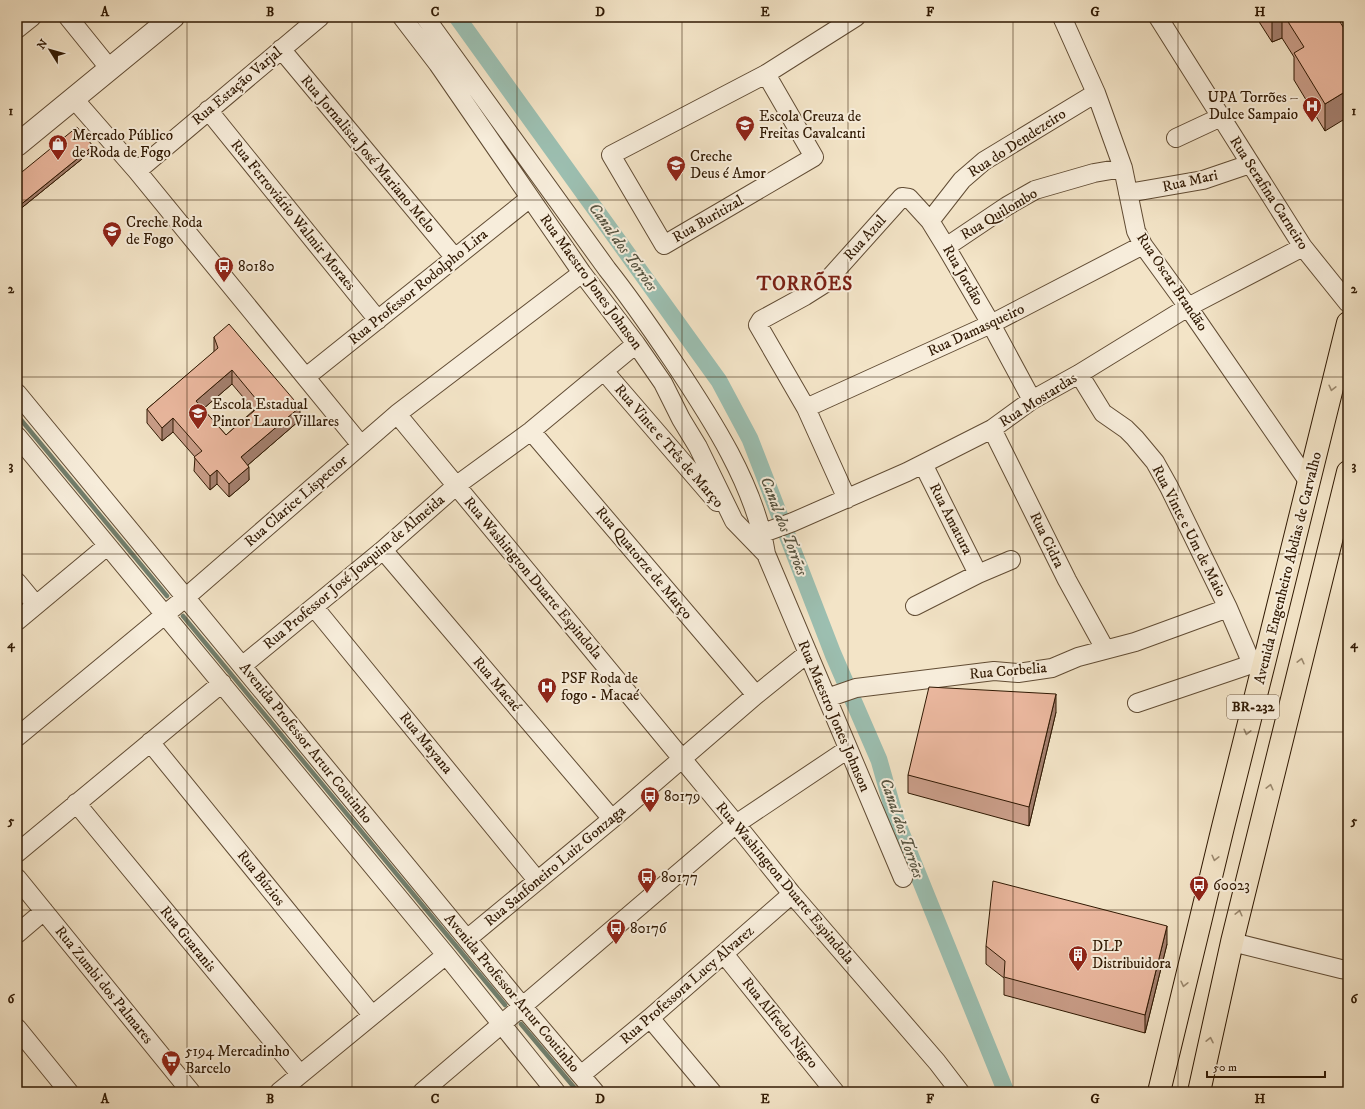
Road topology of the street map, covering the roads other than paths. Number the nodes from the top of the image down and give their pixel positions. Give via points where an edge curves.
1 (32, 17) edge
2 (68, 17) edge
3 (173, 17) edge
4 (320, 17) edge
5 (402, 17) edge
6 (425, 17) edge
7 (856, 17) edge
8 (1062, 17) edge
9 (1158, 17) edge
10 (17, 29) edge
11 (280, 49) junction
12 (110, 69) junction
13 (766, 74) junction
14 (1096, 93) junction
15 (74, 99) junction
16 (208, 110) junction
17 (1221, 117) junction
18 (1176, 138) dead end
19 (17, 145) edge
20 (1250, 164) junction
21 (1123, 168) junction
22 (137, 171) junction
23 (1128, 193) junction
24 (530, 198) junction
25 (890, 210) joint
26 (930, 221) junction
27 (1143, 245) junction
28 (946, 247) junction
29 (1303, 247) junction
30 (455, 258) junction
31 (582, 272) junction
32 (1348, 303) edge
33 (1188, 307) junction
34 (378, 320) junction
35 (1348, 323) edge
36 (991, 324) junction
37 (636, 344) junction
38 (604, 371) junction
39 (1078, 374) junction
40 (306, 377) junction
41 (17, 393) edge
42 (1032, 400) junction
43 (806, 408) junction
44 (397, 414) junction
45 (992, 429) junction
46 (531, 430) junction
47 (17, 436) edge
48 (361, 445) junction
49 (923, 464) junction
50 (1348, 472) edge
51 (1308, 481) junction
52 (457, 485) junction
53 (847, 499) junction
54 (734, 521) junction
55 (769, 530) junction
56 (107, 546) junction
57 (383, 550) junction
58 (766, 554) junction
59 (1011, 560) dead end
60 (978, 574) junction
61 (17, 582) edge
62 (185, 598) junction
63 (36, 605) junction
64 (915, 606) dead end
65 (314, 607) junction
66 (1228, 608) junction
67 (165, 614) junction
68 (17, 621) edge
69 (1105, 649) junction
70 (808, 653) junction
71 (1258, 663) junction
72 (242, 666) junction
73 (222, 683) junction
74 (756, 695) junction
75 (827, 698) junction
76 (1137, 703) dead end
77 (17, 737) edge
78 (150, 742) junction
79 (848, 749) junction
80 (682, 758) junction
81 (76, 803) junction
82 (612, 819) junction
83 (736, 824) junction
84 (17, 853) edge
85 (17, 878) edge
86 (903, 878) dead end
87 (537, 880) junction
88 (792, 894) junction
89 (44, 911) junction
90 (17, 934) edge
91 (467, 939) junction
92 (1232, 942) junction
93 (724, 954) junction
94 (446, 955) junction
95 (1348, 970) edge
96 (523, 1007) junction
97 (372, 1015) junction
98 (650, 1018) junction
99 (501, 1024) junction
100 (17, 1028) edge
101 (300, 1074) junction
102 (582, 1075) junction
103 (68, 1092) edge
104 (191, 1092) edge
105 (279, 1092) edge
106 (422, 1092) edge
107 (556, 1092) edge
108 (596, 1092) edge
109 (712, 1092) edge
110 (835, 1092) edge
111 (960, 1092) edge
112 (1159, 1092) edge
113 (1199, 1092) edge

1 - 10 street
2 - 12 street
3 - 12 street
4 - 11 street, Rua Estação Varjal
5 - 24 street, Rua Maestro Jones Johnson via 438,64
6 - 55 street, Rua Maestro Jones Johnson via 633,302 693,391
7 - 13 street
8 - 14 street, Rua Oscar Brandão
9 - 17 street, Rua Serafina Carneiro
11 - 16 street, Rua Estação Varjal
11 - 30 street, Rua Jornalista José Mariano Melo
12 - 15 street
13 - 13 street, Rua Buritizal via 611,155 664,245 814,157
14 - 21 street, Rua Oscar Brandão
14 - 26 street, Rua do Dendezeiro via 984,161 962,180
15 - 19 street
15 - 22 street
16 - 22 street, Rua Estação Varjal
16 - 34 street, Rua Ferroviário Walmir Moraes
17 - 18 street
17 - 20 street, Rua Serafina Carneiro
20 - 23 street, Rua Mari via 1203,180
20 - 29 street, Rua Serafina Carneiro
21 - 23 street, Rua Oscar Brandão
21 - 28 street, Rua Quilombo via 1094,173 1035,190
22 - 40 street
23 - 27 street, Rua Oscar Brandão via 1136,231
24 - 30 street, Rua Professor Rodolpho Lira
24 - 31 street, Rua Maestro Jones Johnson
25 - 26 street, Rua Jordão via 902,197 907,198
25 - 43 street, Rua Azul via 824,284 760,324
26 - 28 street, Rua Jordão
27 - 33 street, Rua Oscar Brandão
27 - 36 street, Rua Damasqueiro
28 - 36 street, Rua Jordão
29 - 32 street, Rua Serafina Carneiro
29 - 33 street, Rua Mostardas
30 - 34 street, Rua Professor Rodolpho Lira
31 - 37 street, Rua Maestro Jones Johnson
31 - 44 street, Rua Clarice Lispector
33 - 39 street, Rua Mostardas
33 - 51 street, Rua Oscar Brandão
34 - 40 street, Rua Professor Rodolpho Lira
35 -> 51 highway, Avenida Engenheiro Abdias de Carvalho / BR-232
36 - 42 street, Rua Jordão
36 - 43 street, Rua Damasqueiro
37 - 38 street, Rua Professor José Joaquim de Almeida
37 - 54 street, Rua Maestro Jones Johnson via 663,383
38 - 46 street, Rua Professor José Joaquim de Almeida
38 - 54 street, Rua Vinte e Três de Março
39 - 42 street, Rua Mostardas
39 - 66 street, Rua Vinte e Um de Maio via 1104,413 1126,429 1155,462
40 - 48 street
41 - 62 street, Avenida Professor Artur Coutinho
42 - 45 street, Rua Mostardas
43 - 53 street
44 - 48 street, Rua Clarice Lispector
44 - 52 street, Rua Washington Duarte Espindola
45 - 49 street, Rua Mostardas
45 - 69 street, Rua Cidra via 1067,580
46 - 52 street, Rua Professor José Joaquim de Almeida
46 - 74 street, Rua Quatorze de Março
47 - 56 street, Avenida Professor Artur Coutinho
48 - 62 street, Rua Clarice Lispector
49 - 53 street, Rua Mostardas
49 - 60 street, Rua Amatura
92 -> 50 highway, BR-232
51 - 71 highway, Avenida Engenheiro Abdias de Carvalho / BR-232
52 - 57 street, Rua Professor José Joaquim de Almeida
52 - 80 street, Rua Washington Duarte Espindola
53 - 55 street, Rua Mostardas
54 - 58 street, Rua Maestro Jones Johnson
55 - 58 street, Rua Maestro Jones Johnson
56 - 63 street
56 - 67 street, Avenida Professor Artur Coutinho
57 - 65 street, Rua Professor José Joaquim de Almeida
57 - 82 street, Rua Macaé
58 - 70 street, Rua Maestro Jones Johnson
59 - 60 street
60 - 64 street
61 - 63 street
62 - 67 street, Rua Clarice Lispector
62 - 72 street, Avenida Professor Artur Coutinho
63 - 68 street
65 - 72 street, Rua Professor José Joaquim de Almeida
65 - 87 street, Rua Mayana
66 - 69 street, Rua Corbelia via 1135,642
66 - 71 street, Rua Vinte e Um de Maio
67 - 73 street, Avenida Professor Artur Coutinho
67 - 77 street, Rua Clarice Lispector
69 - 75 street, Rua Corbelia via 1052,668 1018,673 994,671 856,688
70 - 74 street, Rua Sanfoneiro Luiz Gonzaga
70 - 75 street, Rua Maestro Jones Johnson
71 - 76 street
71 -> 112 highway, Avenida Engenheiro Abdias de Carvalho / BR-232 via 1219,841
72 - 91 street, Avenida Professor Artur Coutinho
73 - 78 street
73 - 94 street, Avenida Professor Artur Coutinho
74 - 80 street, Rua Sanfoneiro Luiz Gonzaga
75 - 79 street, Rua Maestro Jones Johnson
78 - 81 street
78 - 97 street, Rua Búzios
79 - 83 street
79 - 86 street, Rua Maestro Jones Johnson
80 - 82 street, Rua Sanfoneiro Luiz Gonzaga
80 - 83 street, Rua Washington Duarte Espindola
81 - 84 street
81 - 101 street, Rua Guaranis
82 - 87 street, Rua Sanfoneiro Luiz Gonzaga
83 - 88 street, Rua Washington Duarte Espindola
83 - 96 street
85 - 89 street, Rua Zumbi dos Palmares
87 - 91 street, Rua Sanfoneiro Luiz Gonzaga
88 - 93 street, Rua Professora Lucy Alvarez
88 - 111 street, Rua Washington Duarte Espindola
89 - 90 street
89 - 104 street, Rua Zumbi dos Palmares
91 - 96 street, Avenida Professor Artur Coutinho
92 - 95 street
113 -> 92 highway, BR-232
93 - 98 street, Rua Professora Lucy Alvarez
93 - 110 street, Rua Alfredo Nigro
94 - 97 street
94 - 99 street, Avenida Professor Artur Coutinho
96 - 99 street
96 - 102 street, Avenida Professor Artur Coutinho
97 - 101 street
98 - 102 street, Rua Professora Lucy Alvarez
98 - 109 street
99 - 106 street
99 - 107 street, Avenida Professor Artur Coutinho
100 - 103 street
101 - 105 street
102 - 108 street, Avenida Professor Artur Coutinho

